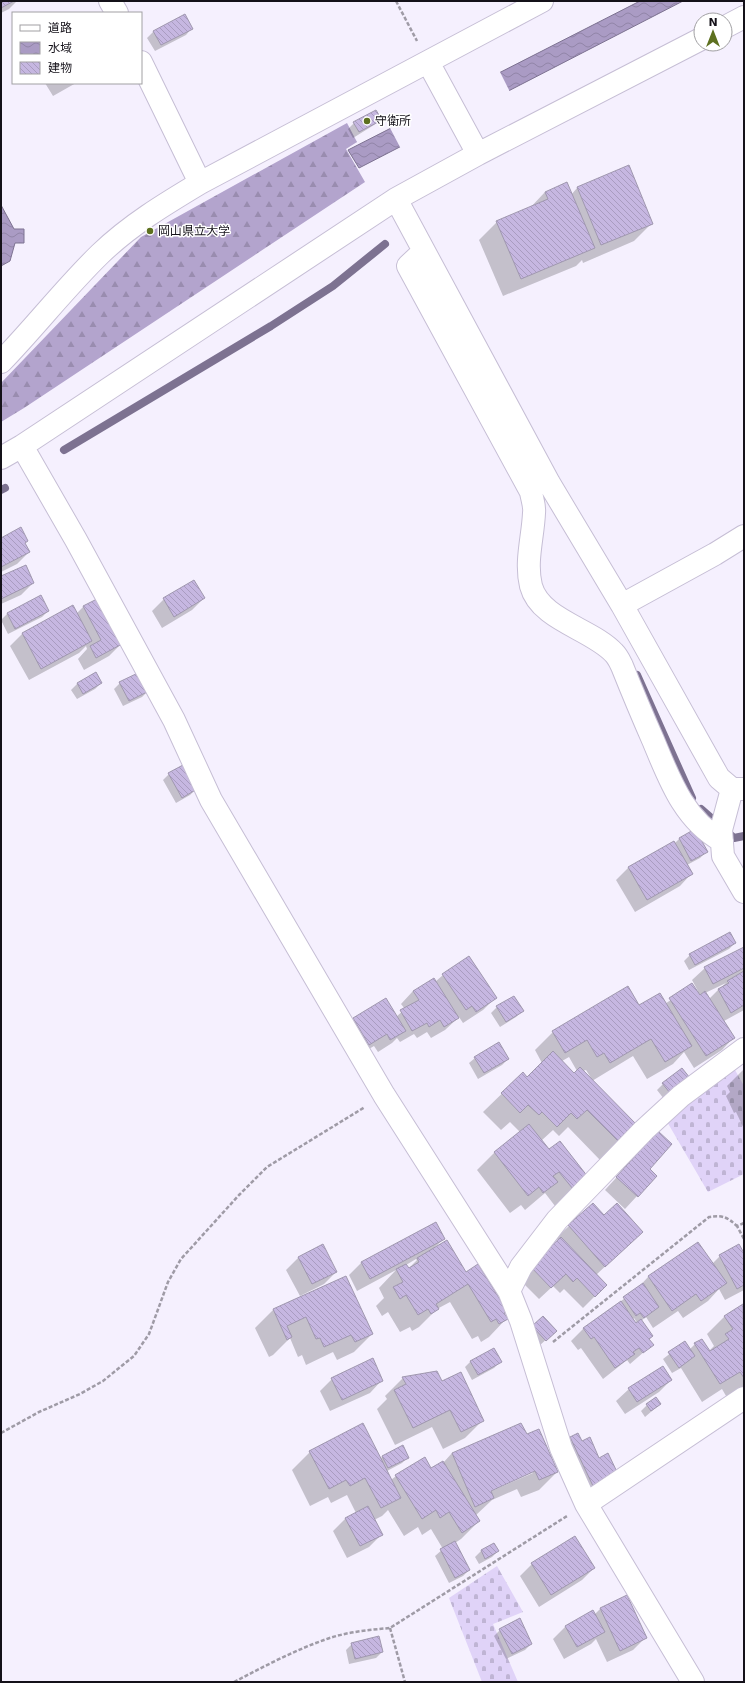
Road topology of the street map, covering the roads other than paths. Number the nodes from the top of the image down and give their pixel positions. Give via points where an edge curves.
1 (110, 1) edge
2 (542, 1) edge
3 (116, 12) edge
4 (744, 17) edge
5 (733, 23) edge
6 (693, 43) edge
7 (423, 52) junction
8 (142, 64) edge
9 (478, 154) junction
10 (200, 183) junction
11 (396, 200) junction
12 (1, 362) edge
13 (22, 446) junction
14 (1, 458) edge
15 (539, 488) junction
16 (744, 536) edge
17 (622, 605) junction
18 (738, 789) edge
19 (722, 831) junction
20 (744, 892) edge
21 (744, 1048) edge
22 (509, 1291) junction
23 (744, 1398) edge
24 (586, 1504) junction
25 (694, 1682) edge

1 - 3 street
2 - 7 street
4 - 5 street
6 - 9 street
7 - 9 street
7 - 10 street
8 - 10 street
9 - 11 street
10 - 12 street via 155,210 122,234 100,254
11 - 13 street
11 - 15 street via 424,251
13 - 14 street
13 - 22 street via 174,720 211,800 384,1095
15 - 17 street
15 - 19 street via 529,567 531,586 539,602 615,654 675,792 694,819 711,835
16 - 17 street
17 - 18 street via 718,778
18 - 19 street
19 - 20 street via 723,856
21 - 22 street via 681,1096 644,1130 557,1220 522,1267
22 - 24 street via 561,1448
23 - 24 street
24 - 25 street

